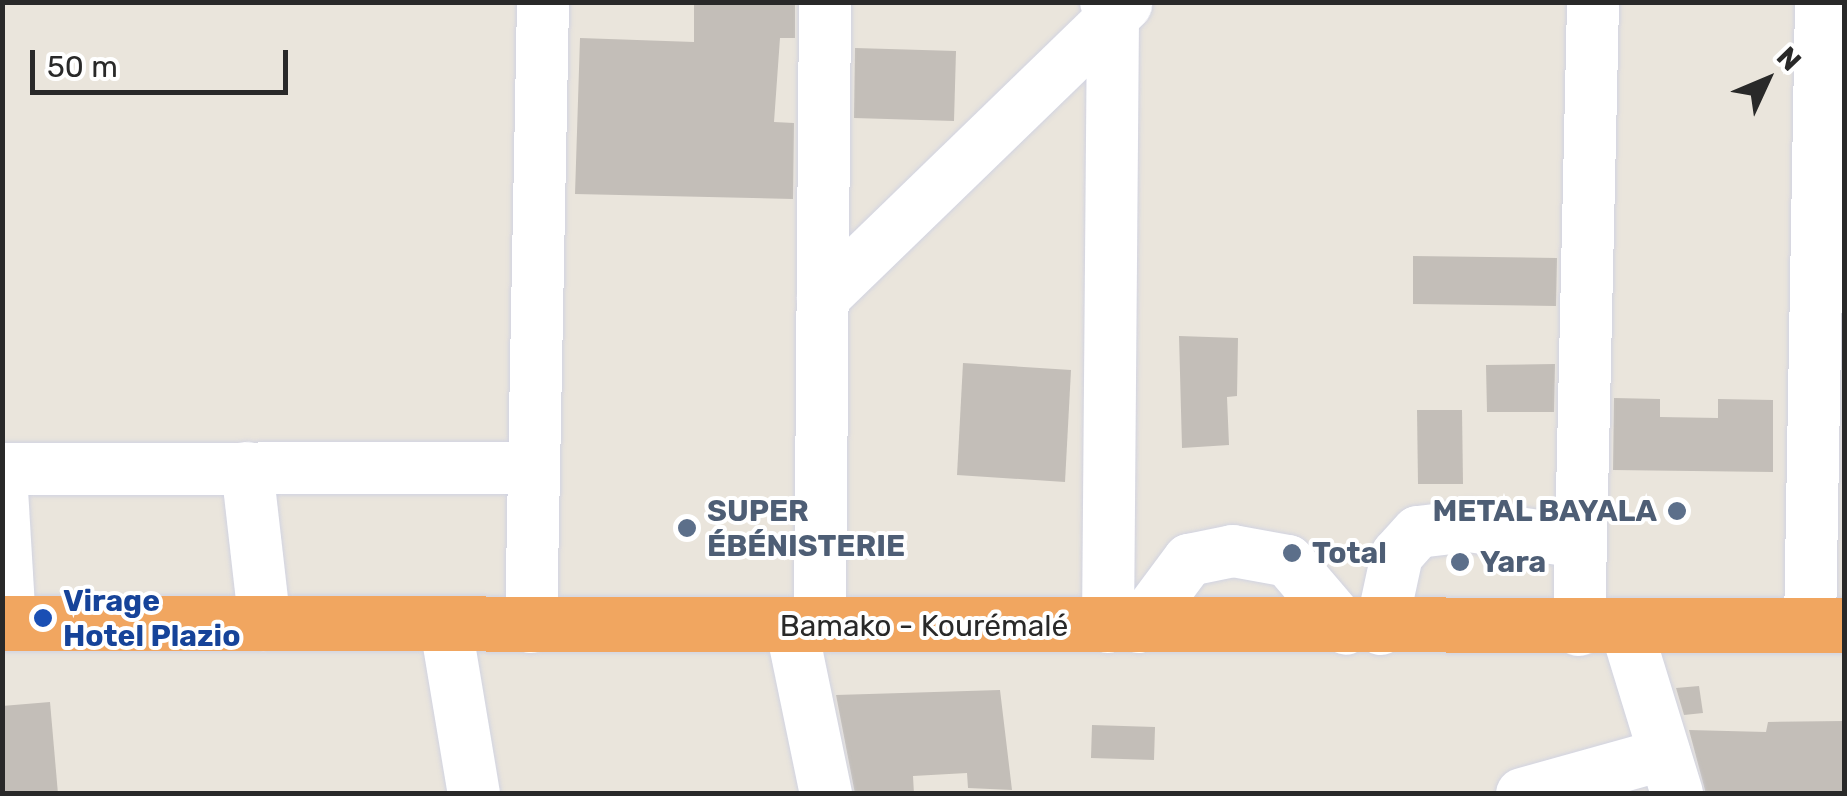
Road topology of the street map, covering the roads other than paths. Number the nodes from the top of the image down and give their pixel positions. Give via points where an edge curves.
1 (544, 2) edge
2 (825, 2) edge
3 (1593, 2) edge
4 (1821, 2) edge
5 (1115, 7) edge
6 (822, 298) junction
7 (246, 468) junction
8 (534, 468) junction
9 (2, 469) edge
10 (2, 490) edge
11 (1580, 542) junction
12 (6, 623) edge
13 (265, 625) junction
14 (805, 625) junction
15 (530, 626) junction
16 (1827, 626) edge
17 (446, 627) junction
18 (1124, 627) junction
19 (1364, 629) junction
20 (1603, 630) junction
21 (1671, 774) edge
22 (474, 794) edge
23 (826, 794) edge
24 (1522, 794) edge

1 - 8 street
2 - 6 street
3 - 11 street
4 - 16 street
5 - 6 street
5 - 18 street
6 - 14 street
7 - 8 street
7 - 9 street
7 - 13 street
8 - 15 street
10 - 12 street
11 - 19 street via 1469,526 1418,532 1396,555
11 - 20 street
12 - 13 highway, Bamako - Kourémalé
13 - 17 highway, Bamako - Kourémalé
14 - 15 highway, Bamako - Kourémalé
14 - 18 highway, Bamako - Kourémalé
14 - 23 street
15 - 17 highway, Bamako - Kourémalé
16 - 20 highway, Bamako - Kourémalé
17 - 22 street
18 - 19 highway, Bamako - Kourémalé
18 - 19 street via 1189,560 1233,551 1288,561
19 - 20 highway, Bamako - Kourémalé
20 - 21 street
21 - 24 street

